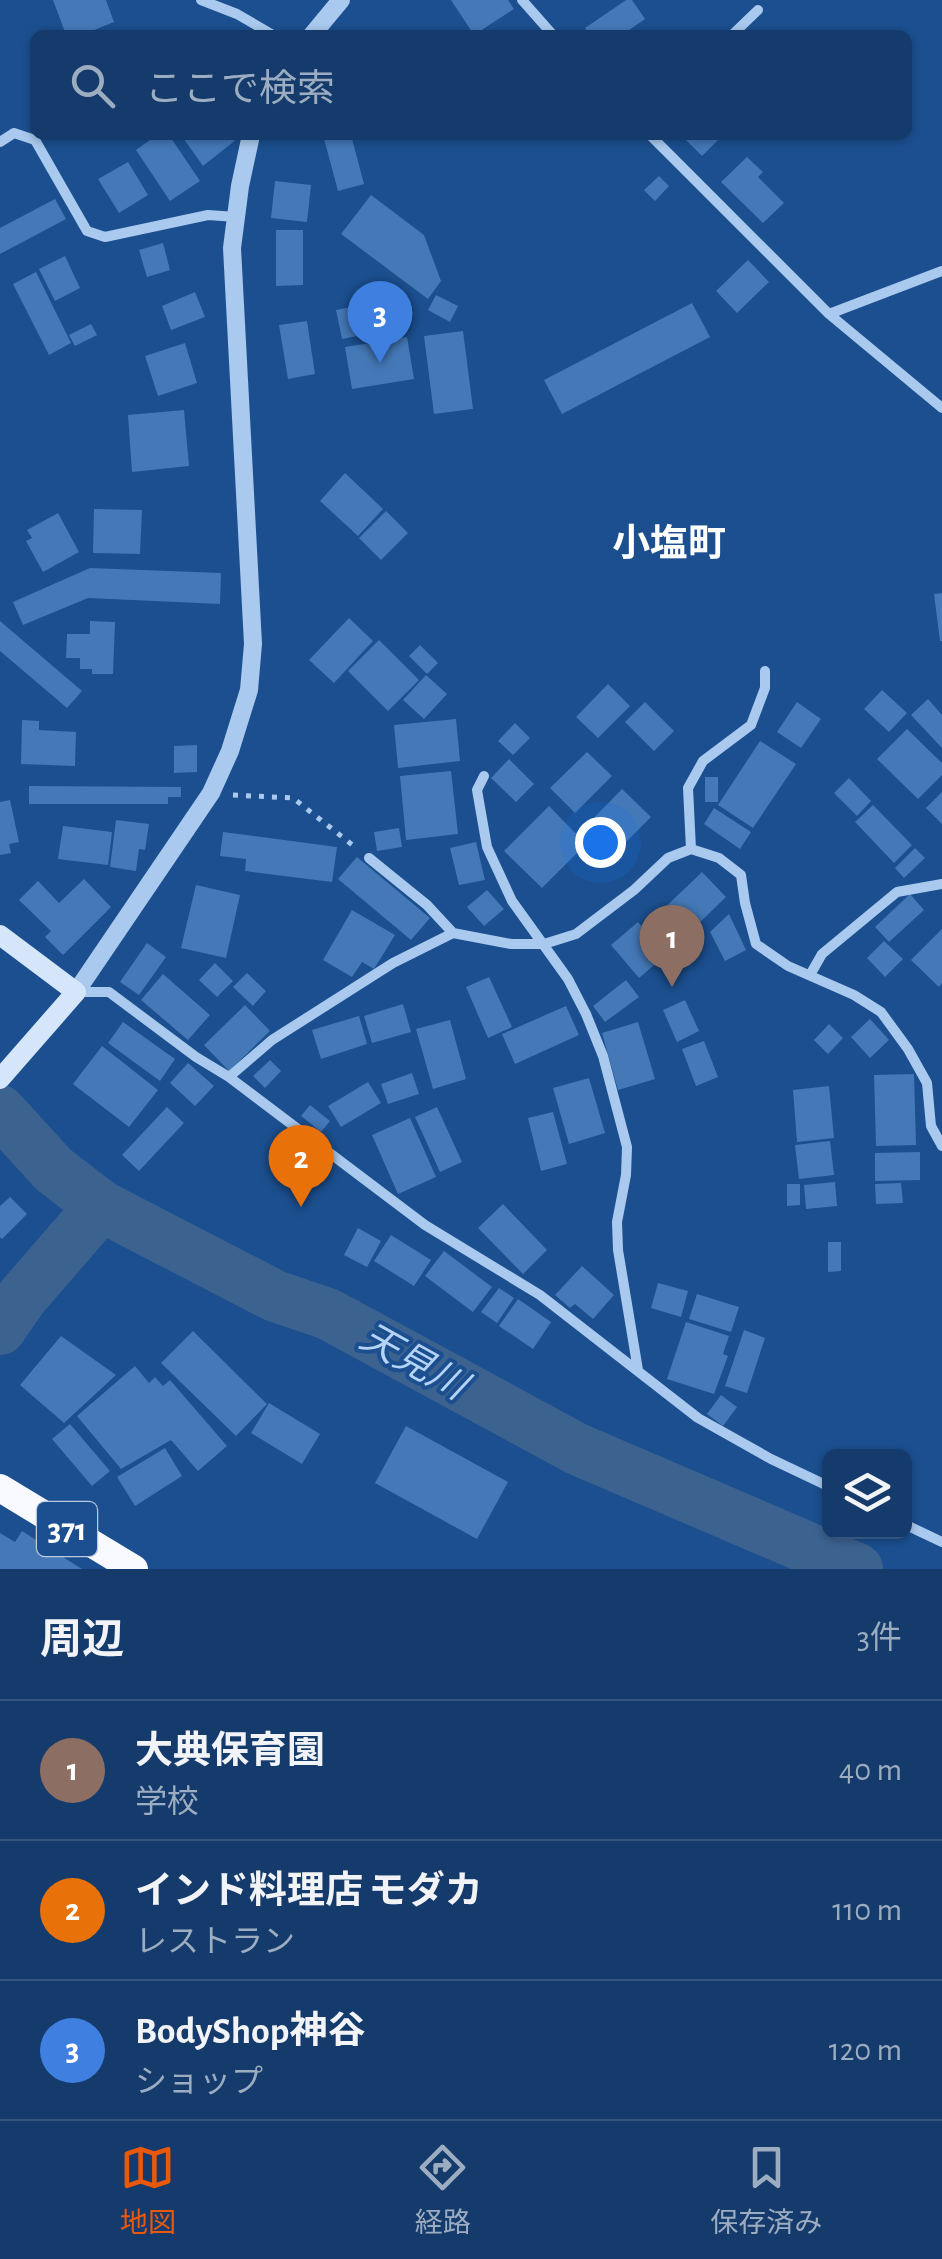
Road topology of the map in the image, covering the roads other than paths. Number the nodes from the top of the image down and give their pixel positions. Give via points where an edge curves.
1 (202, 0) edge
2 (341, 0) edge
3 (522, 0) edge
4 (758, 10) dead end
5 (264, 30) edge
6 (316, 30) edge
7 (549, 30) edge
8 (737, 30) edge
9 (30, 138) edge
10 (36, 140) edge
11 (250, 140) edge
12 (655, 140) edge
13 (0, 142) edge
14 (236, 217) junction
15 (942, 271) edge
16 (829, 314) junction
17 (942, 408) edge
18 (765, 670) dead end
19 (484, 776) dead end
20 (692, 849) junction
21 (369, 858) road end
22 (942, 884) edge
23 (453, 933) junction
24 (0, 935) edge
25 (544, 944) junction
26 (810, 975) junction
27 (76, 992) junction
28 (6, 1073) edge
29 (229, 1077) junction
30 (942, 1146) edge
31 (638, 1372) junction
32 (822, 1483) edge
33 (0, 1488) edge
34 (912, 1528) edge
35 (942, 1542) edge
36 (134, 1569) edge

1 - 5 street
2 - 6 street
3 - 7 street
4 - 8 street
9 - 13 street via 14,134
10 - 14 street via 87,232 106,237 208,215
11 - 14 street
12 - 16 street
14 - 27 street via 232,248 253,644 249,690 211,793
15 - 16 street
16 - 17 street
18 - 20 street via 751,725 703,760 688,788
19 - 25 street via 476,790 487,847 512,902
20 - 25 street via 668,858 576,934
20 - 26 street via 719,858 741,876 756,944
21 - 23 street
22 - 26 street via 897,892 822,954
23 - 25 street
23 - 29 street via 272,1040
24 - 27 main road
25 - 31 street via 598,1042 627,1147 617,1222
26 - 30 street via 880,1012 908,1048 927,1083 931,1126
27 - 28 main road
27 - 29 street via 109,992
29 - 31 street via 425,1225 540,1295
31 - 32 street via 698,1418
33 - 36 highway, 371
34 - 35 street

